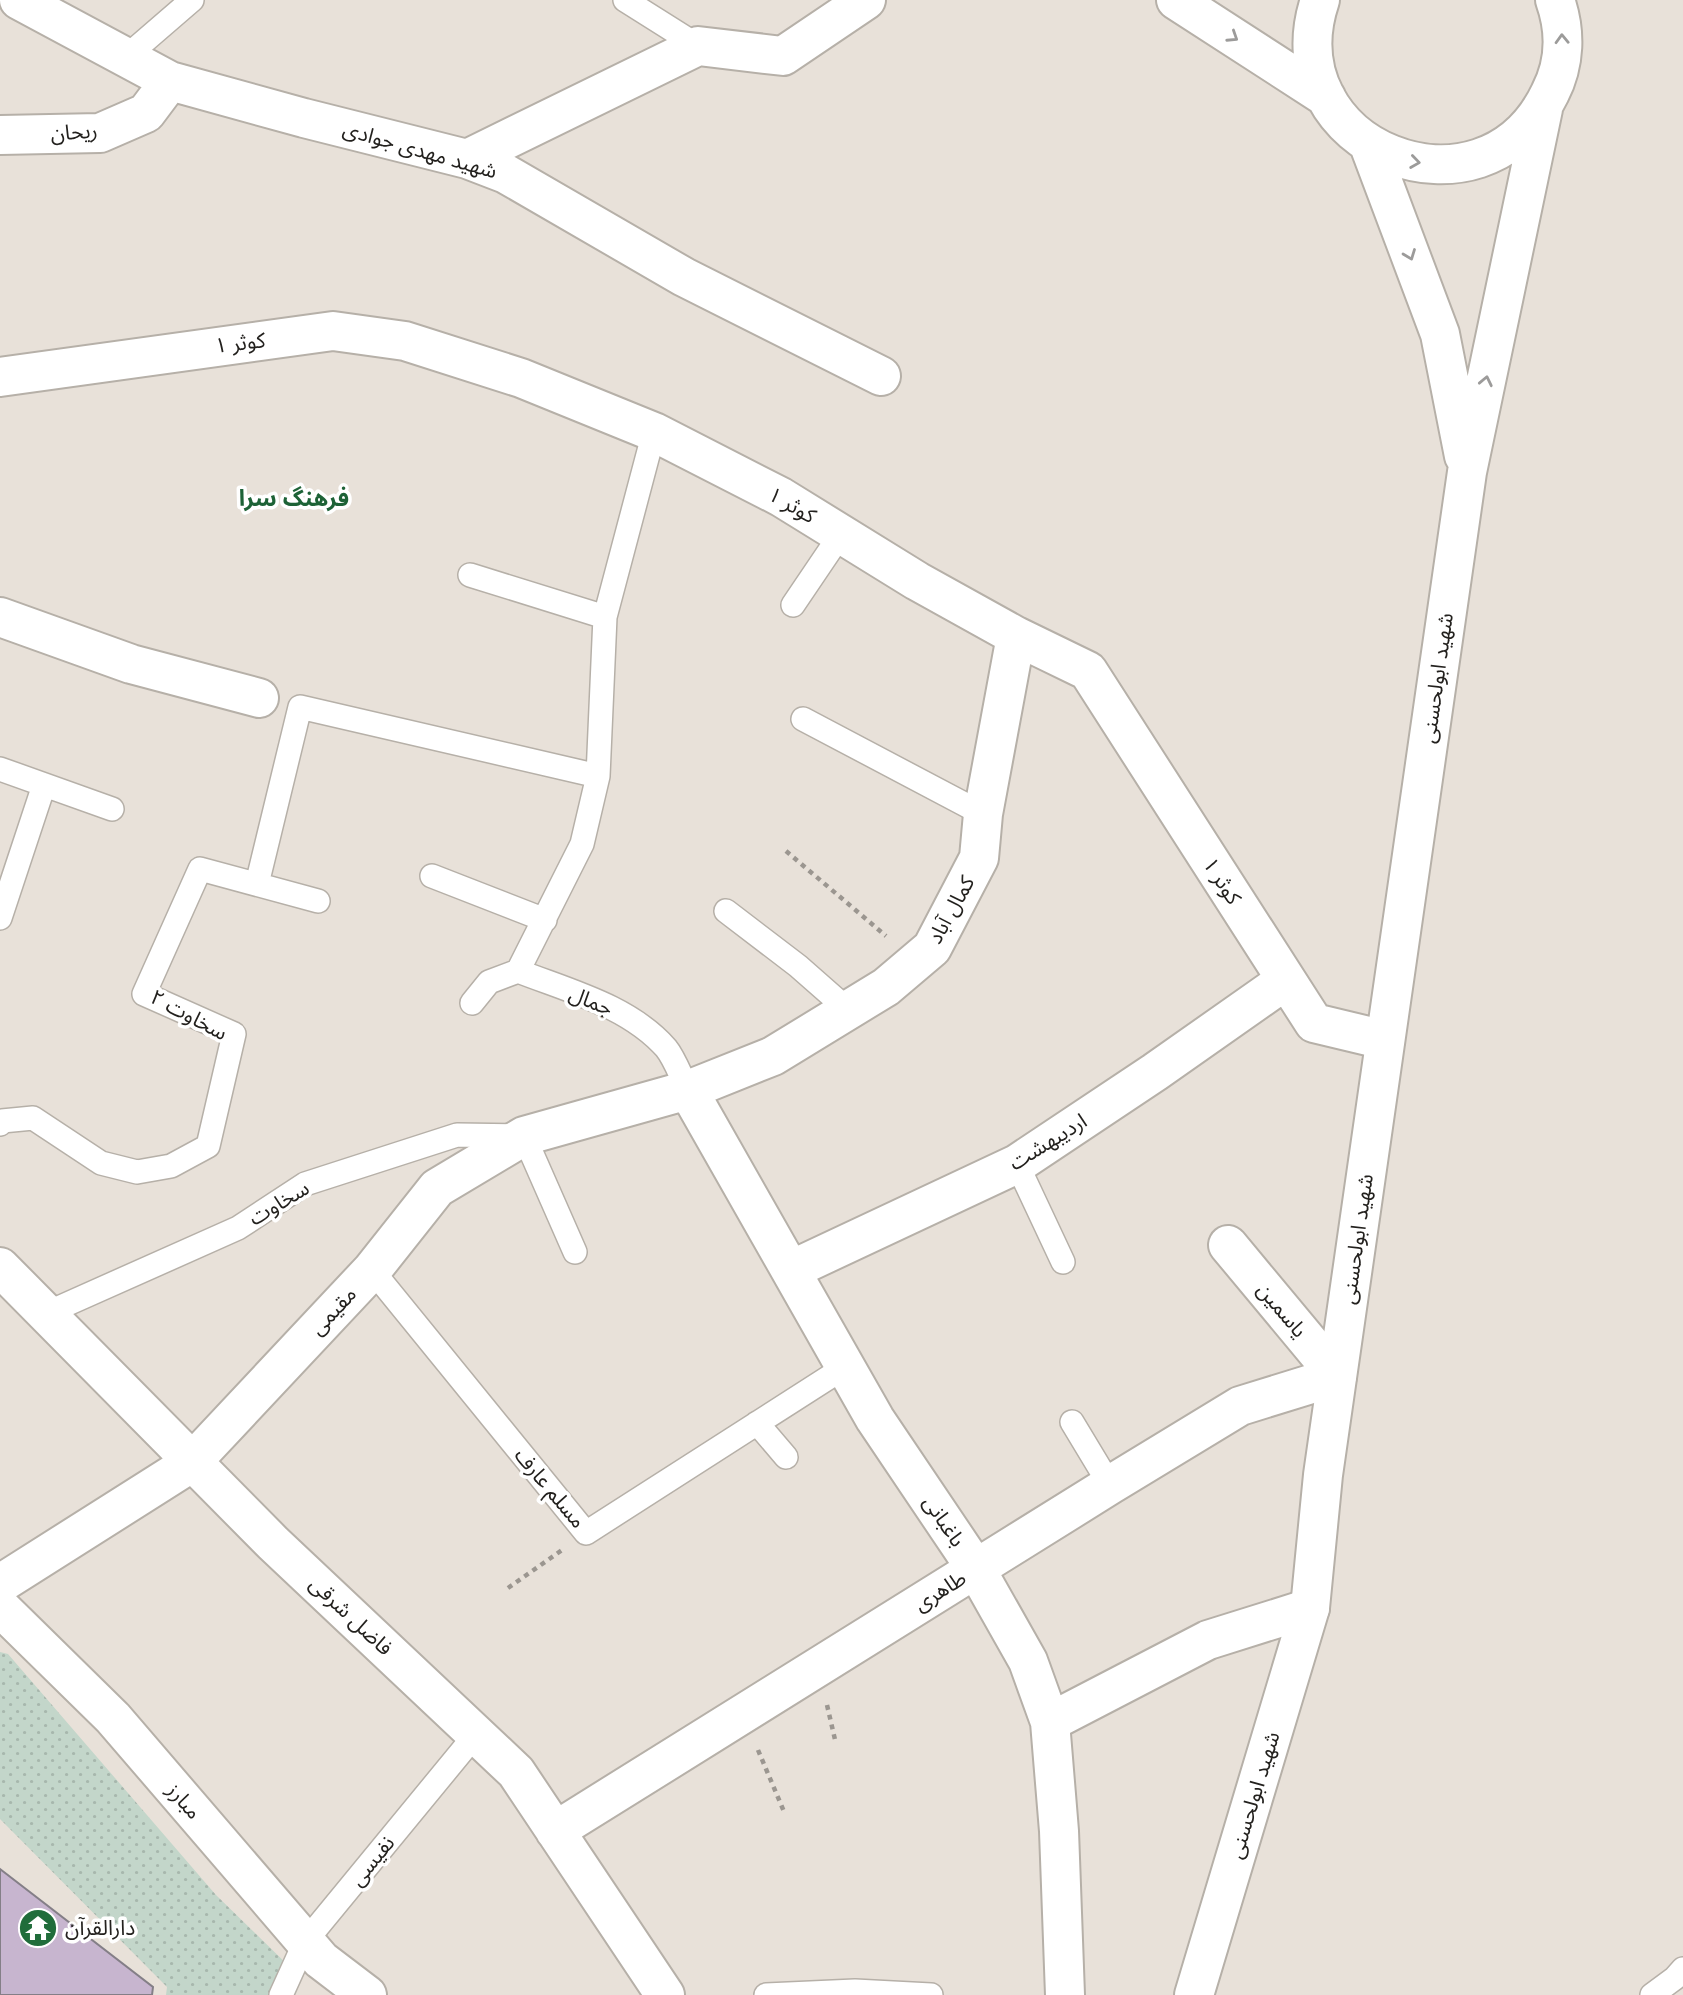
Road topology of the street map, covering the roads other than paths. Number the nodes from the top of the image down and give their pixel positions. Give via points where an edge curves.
1 (19, 0) edge
2 (192, 0) edge
3 (625, 0) edge
4 (866, 0) edge
5 (1176, 0) edge
6 (1320, 0) edge
7 (1555, 0) edge
8 (698, 46) junction
9 (126, 57) junction
10 (170, 81) junction
11 (1326, 97) junction
12 (1543, 109) junction
13 (0, 135) edge
14 (1369, 145) junction
15 (467, 159) junction
16 (881, 376) dead end
17 (0, 377) edge
18 (654, 432) junction
19 (1467, 471) junction
20 (841, 534) junction
21 (470, 575) dead end
22 (793, 605) dead end
23 (0, 617) edge
24 (605, 617) junction
25 (1016, 636) junction
26 (259, 698) dead end
27 (803, 719) dead end
28 (0, 769) edge
29 (598, 776) junction
30 (44, 785) junction
31 (112, 809) dead end
32 (983, 814) junction
33 (432, 876) dead end
34 (257, 884) junction
35 (318, 901) dead end
36 (726, 911) dead end
37 (0, 918) edge
38 (545, 920) junction
39 (518, 971) junction
40 (1286, 980) junction
41 (472, 1003) dead end
42 (848, 1010) junction
43 (1385, 1040) junction
44 (688, 1090) junction
45 (0, 1124) edge
46 (524, 1136) junction
47 (1017, 1164) junction
48 (1228, 1245) dead end
49 (575, 1252) dead end
50 (1063, 1262) dead end
51 (0, 1267) edge
52 (372, 1270) junction
53 (791, 1270) junction
54 (45, 1314) junction
55 (845, 1367) junction
56 (1337, 1376) junction
57 (1072, 1422) dead end
58 (757, 1423) junction
59 (786, 1457) dead end
60 (191, 1463) junction
61 (1110, 1485) junction
62 (976, 1569) junction
63 (0, 1584) edge
64 (0, 1607) edge
65 (1310, 1608) junction
66 (1050, 1722) junction
67 (476, 1734) junction
68 (555, 1831) junction
69 (305, 1942) junction
70 (1683, 1969) edge
71 (281, 1995) edge
72 (367, 1995) edge
73 (664, 1995) edge
74 (766, 1995) edge
75 (931, 1995) edge
76 (1065, 1995) edge
77 (1195, 1995) edge
78 (1652, 1995) edge

1 - 9 street, شهید مهدی جوادی
2 - 9 lane
3 - 8 lane
4 - 8 street via 783,56
5 -> 11 street
6 - 11 street via 1313,20 1313,60
12 -> 7 street via 1557,79 1563,48
8 - 15 street
9 - 10 street, شهید مهدی جوادی
10 - 13 street, ریحان via 146,113 100,133
10 - 15 street, شهید مهدی جوادی
11 - 14 street via 1344,124
14 -> 12 street via 1405,161 1444,166 1483,157 1516,138
19 -> 12 street, شهید ابولحسنی
14 -> 19 street via 1440,334
15 - 16 street, شهید مهدی جوادی via 506,174 684,277
17 - 18 street, کوثر ۱ via 333,331 418,345 521,378
18 - 20 street, کوثر ۱ via 781,497
18 - 24 lane
19 - 43 street, شهید ابولحسنی
20 - 22 lane
20 - 25 street, کوثر ۱
21 - 24 lane
23 - 26 street via 131,664
24 - 29 lane
25 - 32 street, کمال آباد
25 - 40 street, کوثر ۱ via 1088,671
27 - 32 lane
28 - 30 lane
29 - 34 lane via 300,707
29 - 38 lane via 582,844
30 - 31 lane
30 - 37 lane
32 - 42 street, کمال آباد via 979,858 932,948 886,987
33 - 38 lane
34 - 35 lane, سخاوت ۲
34 - 45 lane, سخاوت ۲ via 200,869 144,994 233,1034 208,1146 171,1166 137,1172 101,1163 33,1118
36 - 42 lane
38 - 39 lane
39 - 41 lane via 489,982
39 - 44 lane, جمال via 632,1018 667,1049
40 - 43 street, کوثر ۱ via 1314,1023
40 - 47 street, اردیبهشت
42 - 44 street, کمال آباد via 772,1056
43 - 56 street, شهید ابولحسنی
44 - 46 street, مقیمی
44 - 53 street, باغبانی
46 - 49 lane
46 - 52 street, مقیمی via 437,1188
46 - 54 lane, سخاوت via 457,1135 305,1184 238,1228
47 - 50 lane
47 - 53 street, اردیبهشت
48 - 56 street, یاسمین
51 - 54 street, فاضل شرقی
52 - 58 lane, مسلم عارف via 586,1533
52 - 60 street, مقیمی
53 - 55 street, باغبانی
54 - 60 street, فاضل شرقی
55 - 58 lane, مسلم عارف
55 - 62 street, باغبانی
56 - 61 street, طاهری via 1240,1406
56 - 65 street, شهید ابولحسنی
57 - 61 lane
58 - 59 lane
60 - 63 street, مقیمی
60 - 67 street, فاضل شرقی
61 - 62 street, طاهری
62 - 66 street, باغبانی via 1028,1661
62 - 68 street, طاهری
64 - 69 street, مبارز via 113,1718
65 - 66 street via 1208,1640
65 - 77 street, شهید ابولحسنی
66 - 76 street, باغبانی
67 - 68 street, فاضل شرقی via 516,1772
67 - 69 lane, نفیسی
68 - 73 street, فاضل شرقی
69 - 71 lane, نفیسی
69 - 72 street, مبارز
70 - 78 lane
74 - 75 lane via 855,1991

